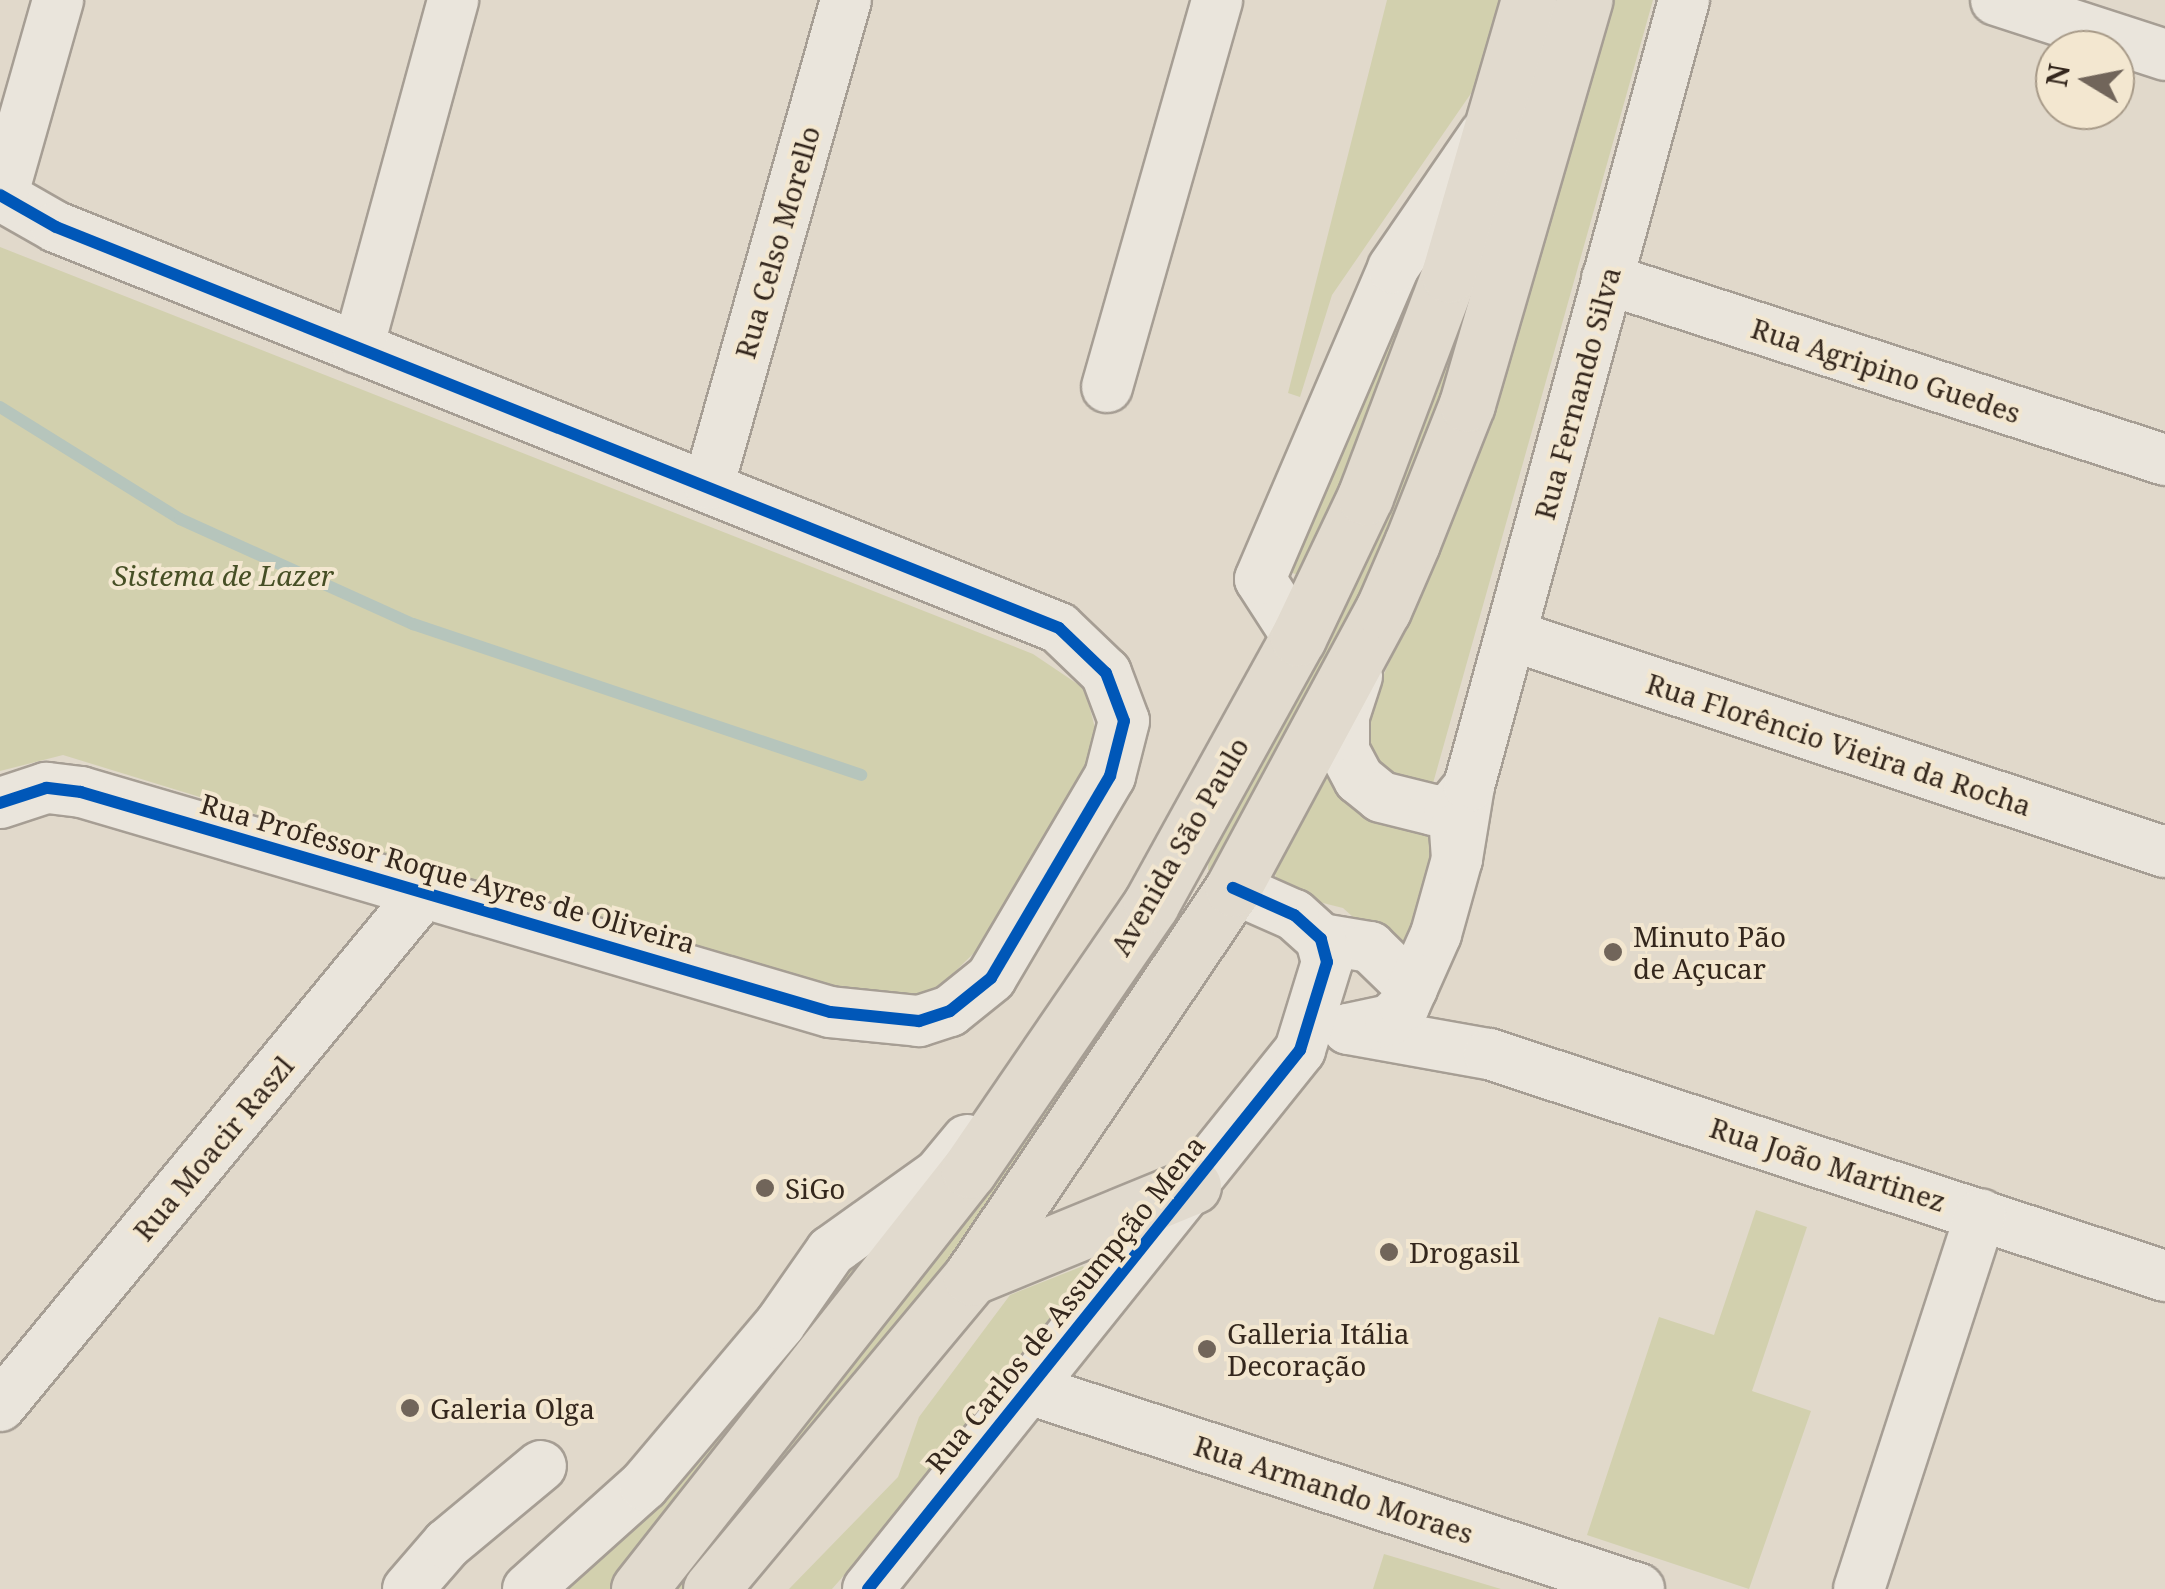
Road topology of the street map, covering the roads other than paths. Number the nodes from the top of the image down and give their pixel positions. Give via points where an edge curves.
1 (58, 0) edge
2 (453, 0) edge
3 (846, 0) edge
4 (1216, 0) edge
5 (1584, 0) edge
6 (1684, 0) edge
7 (1996, 0) edge
8 (1512, 11) edge
9 (2165, 56) edge
10 (1, 196) edge
11 (1607, 279) junction
12 (358, 348) junction
13 (1107, 387) dead end
14 (2165, 460) edge
15 (709, 484) junction
16 (1383, 610) junction
17 (1513, 636) junction
18 (1451, 798) junction
19 (0, 803) edge
20 (2165, 852) edge
21 (1233, 888) junction
22 (426, 890) junction
23 (1150, 904) junction
24 (1321, 940) junction
25 (1394, 1000) junction
26 (1052, 1049) junction
27 (1300, 1050) junction
28 (1490, 1054) junction
29 (1193, 1186) junction
30 (1981, 1214) junction
31 (2165, 1276) edge
32 (971, 1277) junction
33 (1028, 1389) junction
34 (0, 1406) edge
35 (541, 1466) dead end
36 (408, 1589) edge
37 (528, 1589) edge
38 (640, 1589) edge
39 (710, 1589) edge
40 (868, 1589) edge
41 (1639, 1589) edge
42 (1859, 1589) edge

1 - 10 street
2 - 12 street
3 - 15 street, Rua Celso Morello
4 - 13 street
5 - 16 main road via 1467,404
6 - 11 street, Rua Fernando Silva
7 - 9 street
8 - 23 main road, Avenida São Paulo via 1494,121 1449,275 1365,497 1298,638
10 - 12 street via 56,227
11 - 14 street, Rua Agripino Guedes
11 - 17 street, Rua Fernando Silva
12 - 15 street
15 - 22 street, Rua Professor Roque Ayres de Oliveira via 1058,628 1106,673 1124,721 1110,776 991,978 950,1010 919,1021 882,1022
16 - 18 street via 1344,716 1344,751 1360,779 1381,797
16 - 21 main road
17 - 18 street, Rua Fernando Silva
17 - 20 street, Rua Florêncio Vieira da Rocha
18 - 25 street, Rua Fernando Silva via 1457,859
19 - 22 street, Rua Professor Roque Ayres de Oliveira via 46,788 81,792
21 - 23 main road via 1192,884
21 - 24 street via 1294,916
21 - 32 main road
22 - 34 street, Rua Moacir Raszl
23 - 26 main road, Avenida São Paulo
24 - 25 street via 1370,947
24 - 27 street via 1327,962
25 - 27 street
25 - 28 street, Rua João Martinez
25 - 28 street, Rua João Martinez via 1425,986 1437,1009
26 - 37 street via 939,1174 831,1251 780,1324 644,1485
26 - 38 main road, Avenida São Paulo via 957,1185
27 - 29 street, Rua Carlos de Assumpção Mena
28 - 30 street, Rua João Martinez
29 - 32 main road
29 - 33 street, Rua Carlos de Assumpção Mena
30 - 31 street, Rua João Martinez
30 - 42 street
32 - 39 main road
33 - 40 street, Rua Carlos de Assumpção Mena
33 - 41 street, Rua Armando Moraes
35 - 36 street via 447,1544

